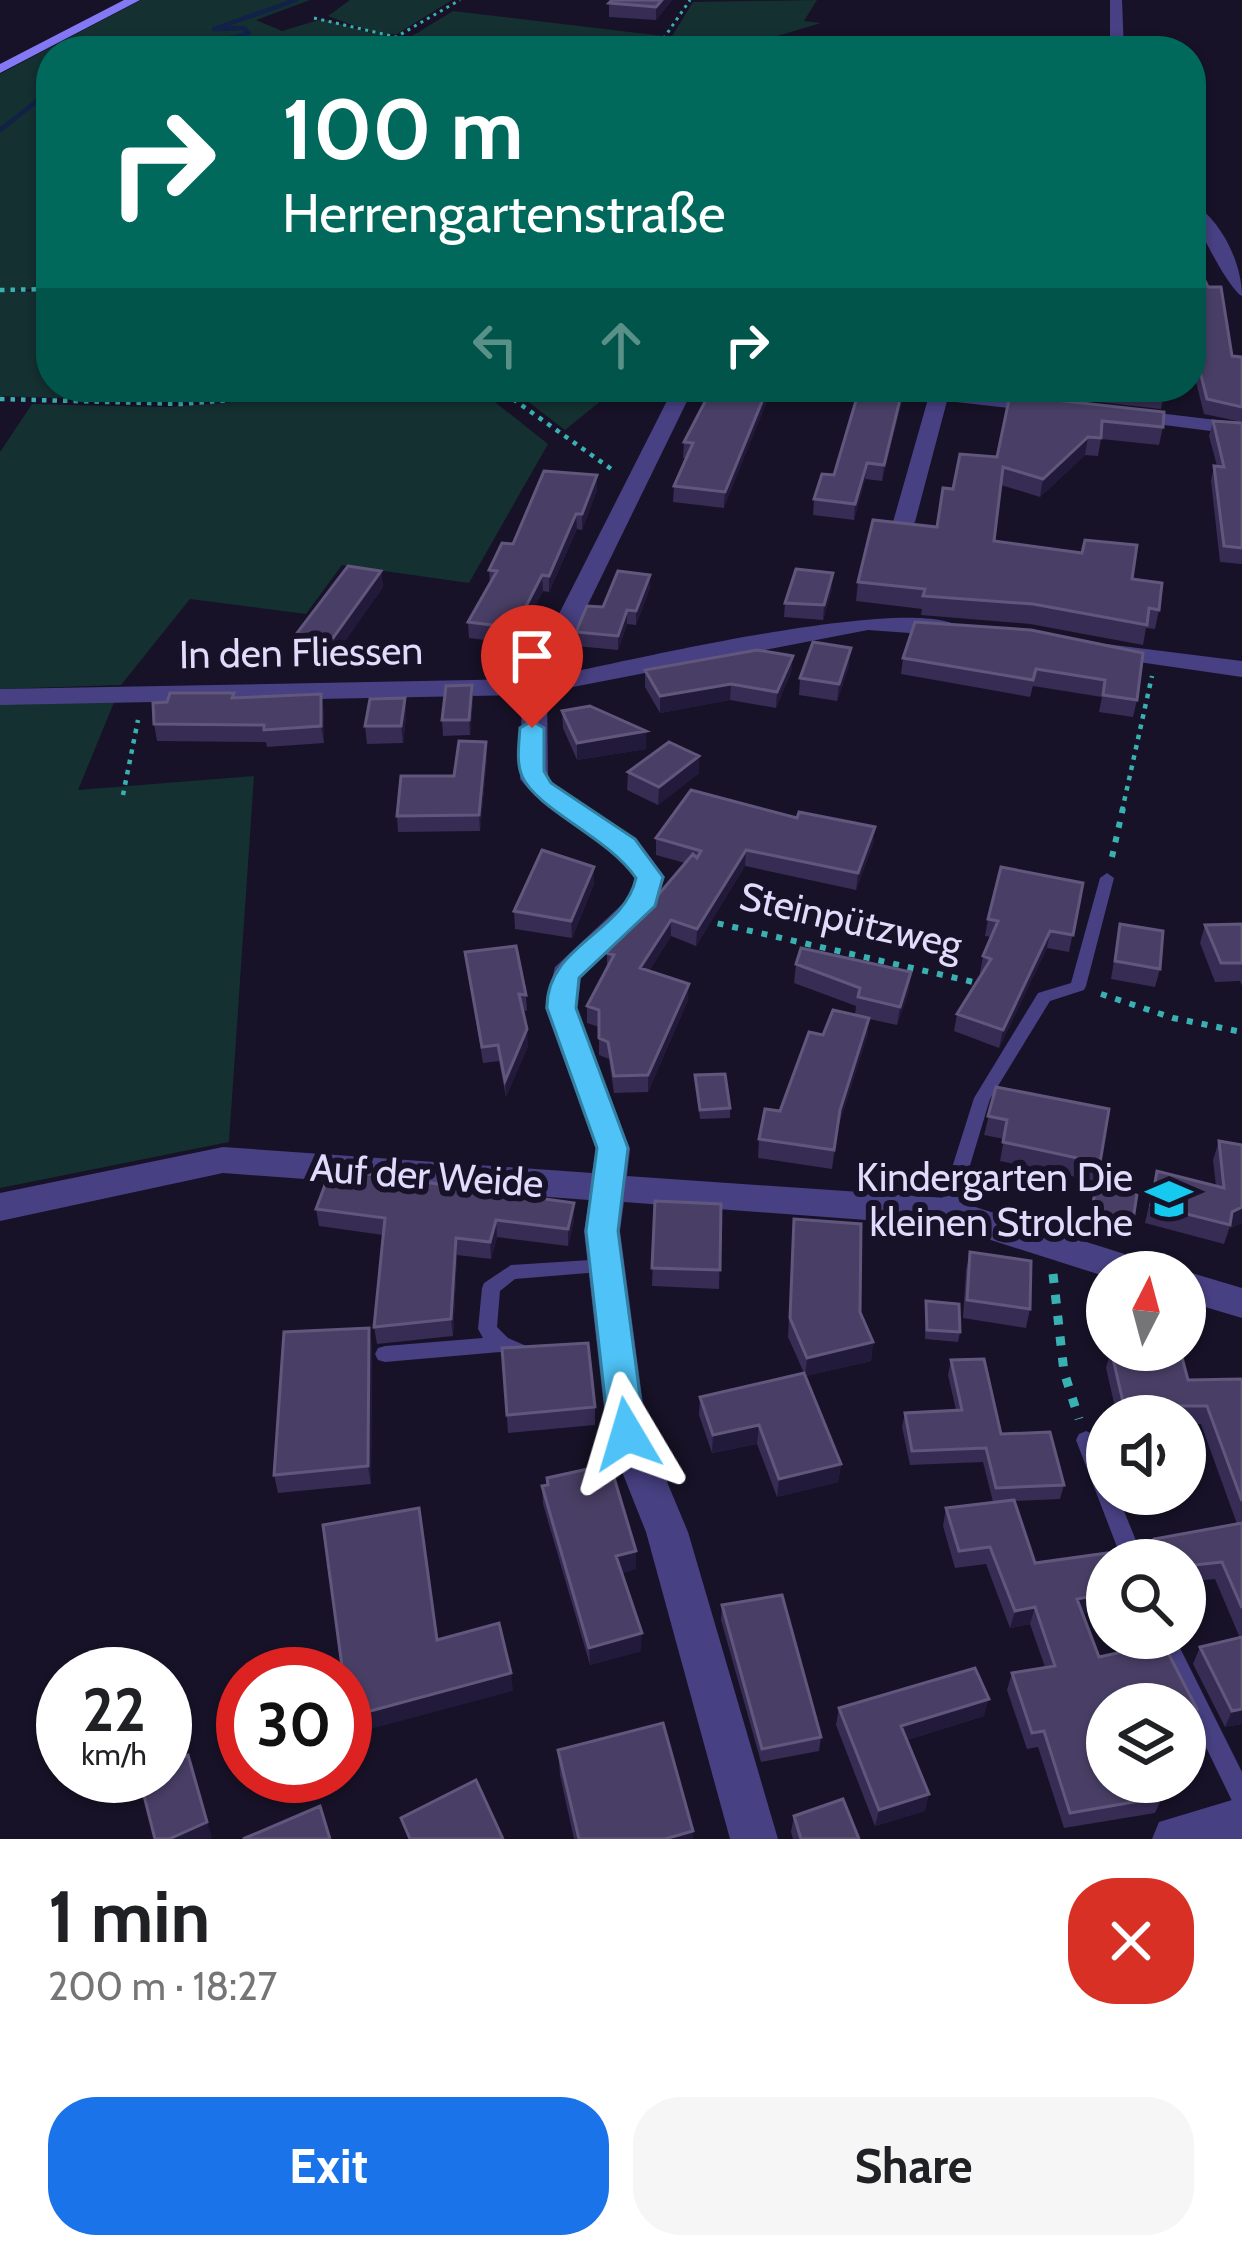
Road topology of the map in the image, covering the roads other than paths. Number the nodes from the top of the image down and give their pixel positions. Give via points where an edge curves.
1 (134, 0) edge
2 (1116, 0) edge
3 (64, 36) edge
4 (1117, 36) edge
5 (36, 50) edge
6 (0, 69) edge
7 (1206, 228) edge
8 (1242, 291) edge
9 (676, 402) edge
10 (937, 402) edge
11 (1009, 402) edge
12 (1079, 410) edge
13 (1102, 413) edge
14 (1242, 429) edge
15 (904, 522) edge
16 (983, 632) edge
17 (1071, 644) edge
18 (1242, 669) edge
19 (535, 687) junction
20 (0, 698) edge
21 (1107, 878) road end
22 (610, 1185) junction
23 (0, 1207) edge
24 (947, 1212) junction
25 (1086, 1257) edge
26 (606, 1266) junction
27 (1206, 1292) edge
28 (1242, 1303) edge
29 (501, 1344) junction
30 (547, 1352) edge
31 (385, 1354) dead end
32 (1174, 1659) edge
33 (1242, 1797) edge
34 (1242, 1821) edge
35 (754, 1839) edge
36 (1175, 1839) edge

1 - 3 main road
2 - 4 street
5 - 6 main road
7 - 8 street
9 - 19 street
10 - 15 street
11 - 12 street
13 - 14 street
16 - 19 street, In den Fliessen via 868,623
17 - 18 street
19 - 20 street, In den Fliessen
19 - 22 street via 534,778 556,802 626,844 650,877 645,899 566,974 561,989 613,1148
21 - 24 lane via 1078,986 1044,997 982,1098
22 - 23 street, Auf der Weide via 224,1160
22 - 24 street, Auf der Weide
22 - 26 street
24 - 25 street, Auf der Weide
26 - 29 lane via 511,1272 486,1304 487,1329
26 - 35 street via 605,1348 627,1434 667,1532
27 - 28 street
29 - 30 lane
29 - 31 lane
32 - 33 lane
34 - 36 street

